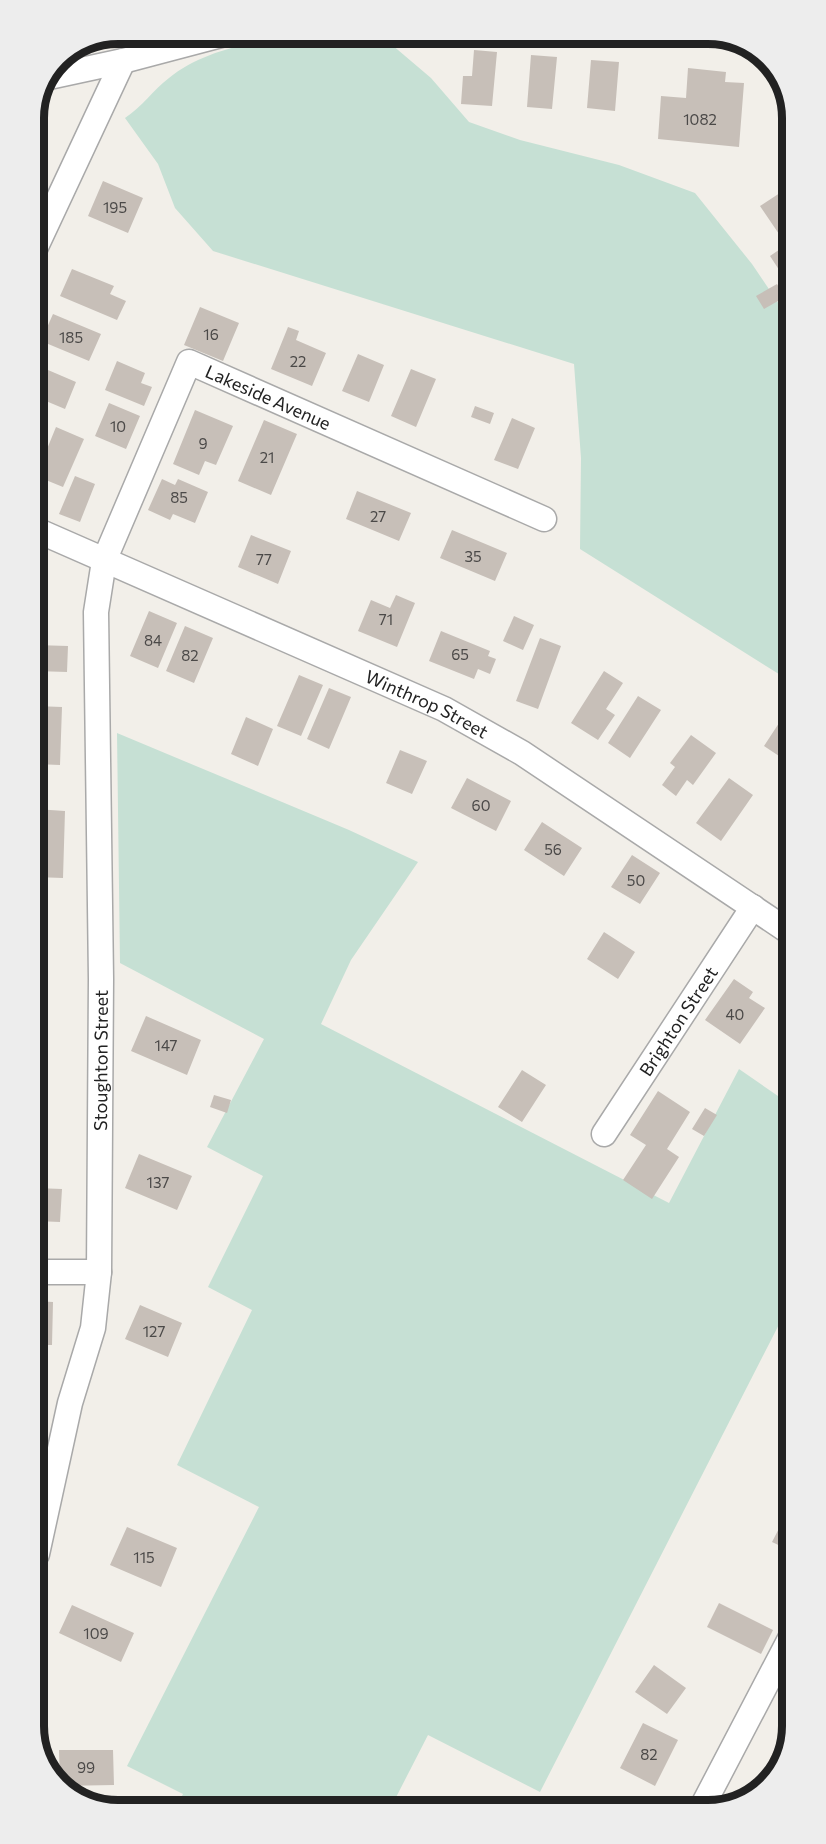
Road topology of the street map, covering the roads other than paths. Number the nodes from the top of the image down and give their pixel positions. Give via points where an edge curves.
1 (192, 43) edge
2 (123, 62) junction
3 (56, 75) edge
4 (44, 230) edge
5 (544, 519) dead end
6 (44, 534) edge
7 (104, 561) junction
8 (753, 908) junction
9 (782, 927) edge
10 (604, 1134) dead end
11 (44, 1272) edge
12 (99, 1272) junction
13 (44, 1522) edge
14 (782, 1654) edge
15 (706, 1800) edge

1 - 2 street
2 - 3 street
2 - 4 street
5 - 7 street, Lakeside Avenue via 189,362
6 - 7 street, Winthrop Street
7 - 8 street, Winthrop Street via 444,709 522,753
7 - 12 street, Stoughton Street via 96,612 101,979
8 - 9 street, Winthrop Street
8 - 10 street, Brighton Street
11 - 12 street
12 - 13 street, Stoughton Street via 93,1328 70,1403
14 - 15 street

